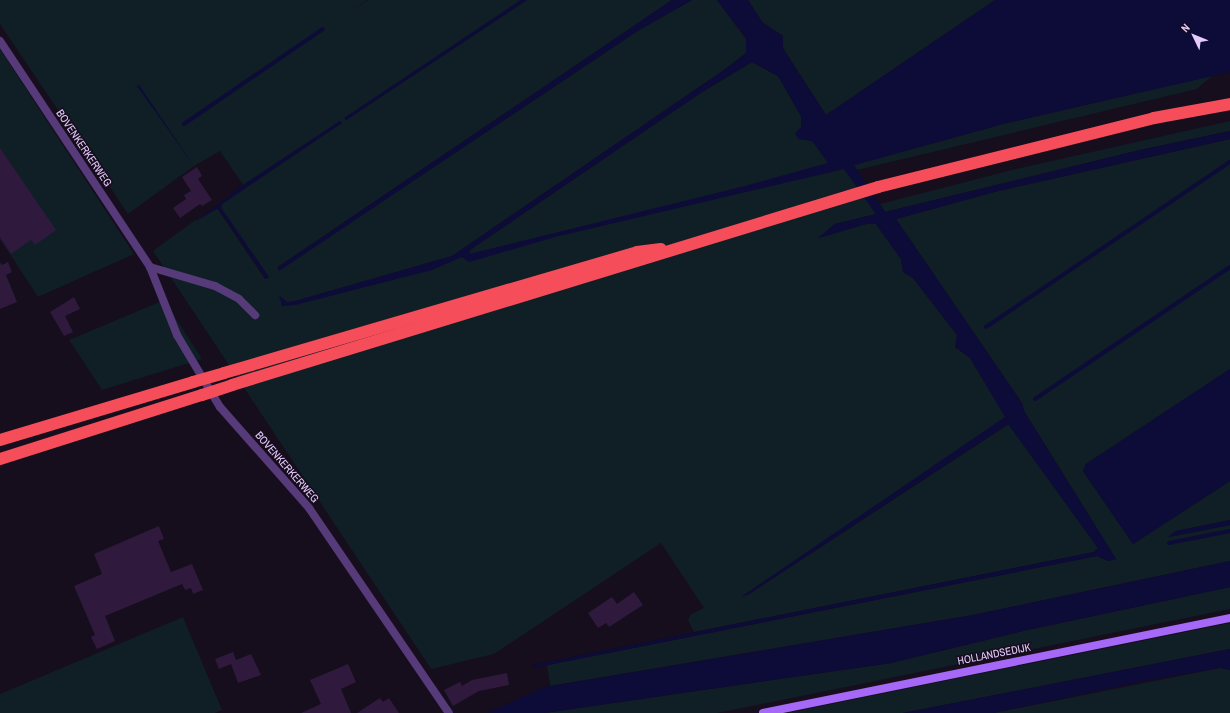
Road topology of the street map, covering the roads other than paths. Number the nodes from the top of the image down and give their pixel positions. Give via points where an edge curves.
1 (0, 41) edge
2 (1230, 104) edge
3 (680, 246) junction
4 (150, 267) junction
5 (255, 315) dead end
6 (0, 440) edge
7 (0, 459) edge
8 (1230, 618) edge
9 (449, 713) edge
10 (763, 713) edge

1 - 4 street, BOVENKERKERWEG
2 - 3 highway via 1154,118 878,187
3 - 6 highway, bridge via 637,252
3 - 7 highway, bridge via 642,262 232,385
4 - 5 street via 215,286 239,299
4 - 9 street, BOVENKERKERWEG via 177,335 220,406 309,508
8 - 10 street, HOLLANDSEDIJK

